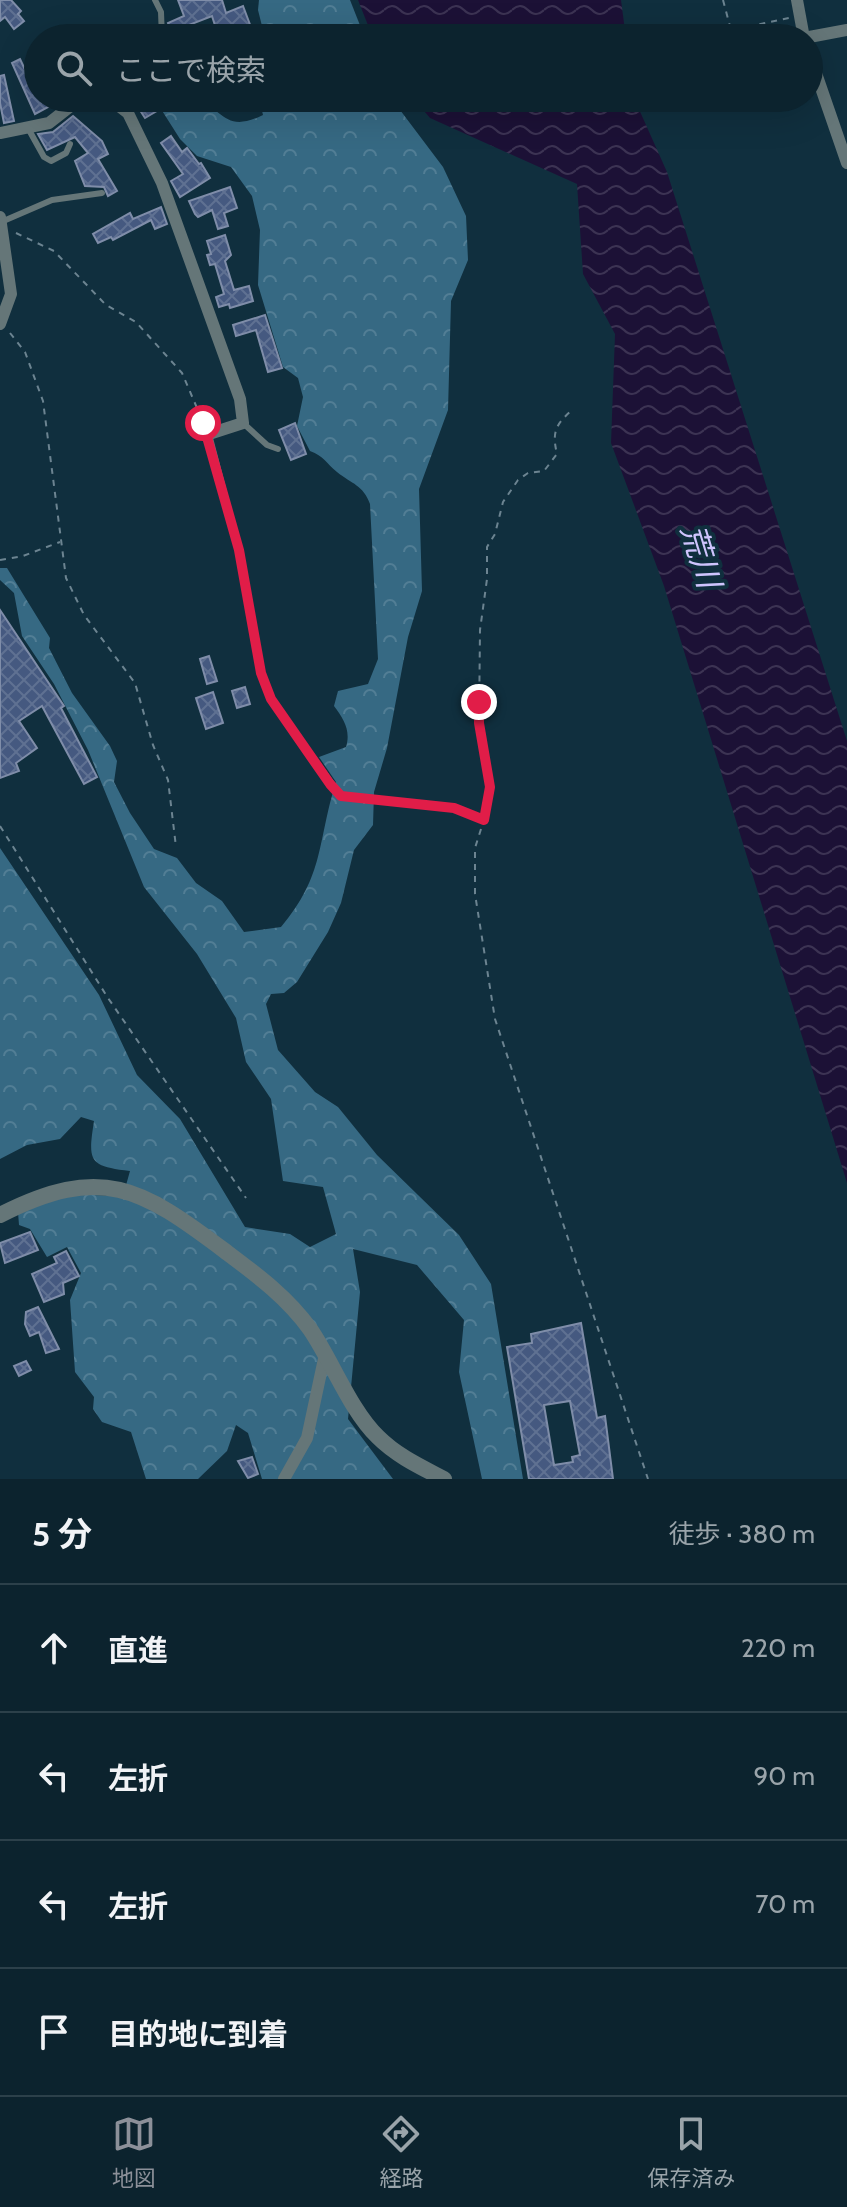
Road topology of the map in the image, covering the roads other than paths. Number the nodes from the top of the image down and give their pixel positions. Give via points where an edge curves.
1 (155, 0) edge
2 (797, 0) edge
3 (161, 24) edge
4 (801, 24) edge
5 (847, 30) edge
6 (823, 34) edge
7 (823, 94) edge
8 (61, 112) edge
9 (127, 112) edge
10 (29, 130) junction
11 (0, 133) edge
12 (70, 144) dead end
13 (847, 163) edge
14 (102, 193) dead end
15 (1, 222) edge
16 (1, 322) edge
17 (243, 423) junction
18 (209, 434) joint
19 (278, 449) dead end
20 (484, 820) road end
21 (0, 1215) edge
22 (325, 1354) junction
23 (284, 1479) edge
24 (444, 1479) edge

1 - 3 lane
2 - 4 street
5 - 6 street
7 - 13 street
8 - 10 street
9 - 17 street via 162,183 235,380
10 - 11 street
10 - 12 lane via 51,161 66,153
14 - 15 lane via 52,200
15 - 16 street via 11,294
17 - 18 street
17 - 19 lane
18 - 20 lane via 239,550 261,673 271,699 315,765 341,796 454,808
21 - 22 street via 68,1189 131,1191 167,1208 277,1290
22 - 23 street via 307,1438
22 - 24 street via 376,1436

